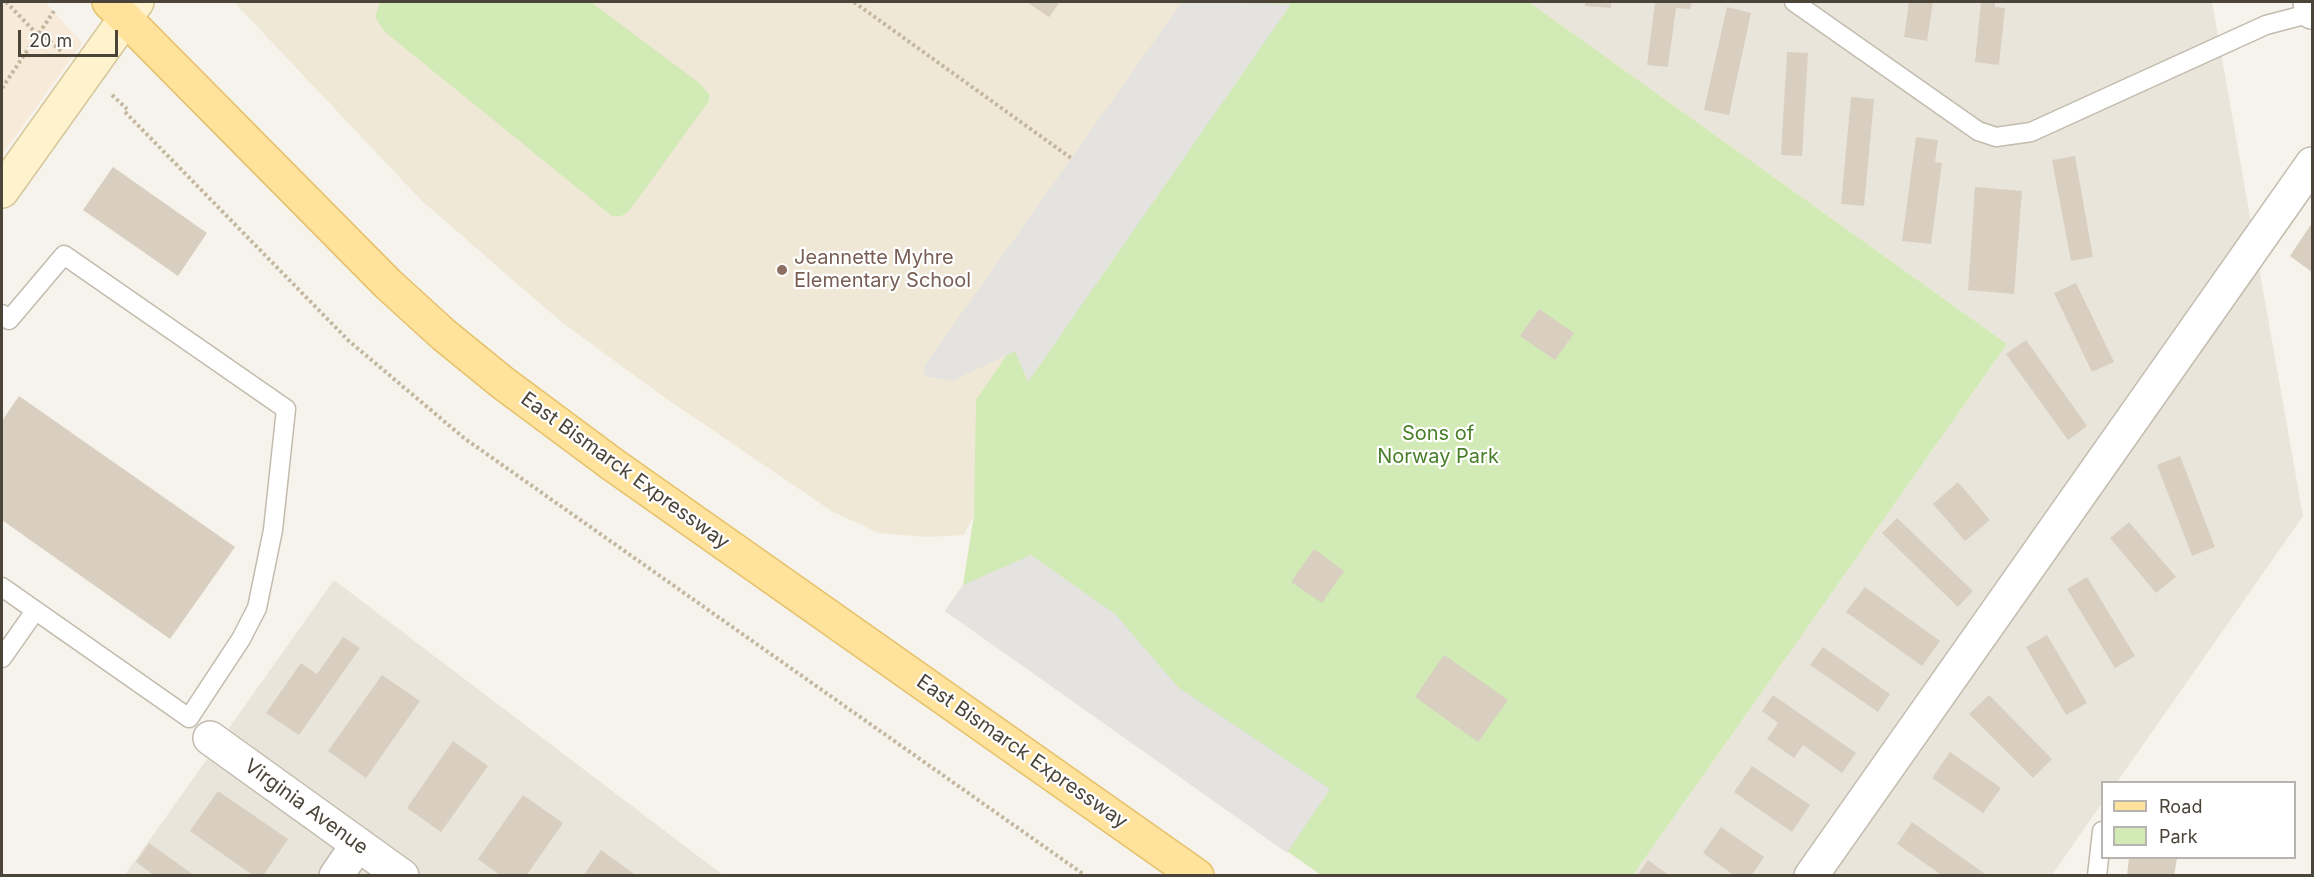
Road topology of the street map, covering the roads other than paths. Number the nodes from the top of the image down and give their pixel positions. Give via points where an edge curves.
1 (1794, 2) edge
2 (2296, 2) edge
3 (2310, 2) edge
4 (124, 7) edge
5 (2313, 13) edge
6 (2313, 164) edge
7 (2, 191) edge
8 (4, 322) edge
9 (2, 587) edge
10 (35, 611) junction
11 (2, 658) edge
12 (210, 738) dead end
13 (358, 844) junction
14 (2101, 846) edge
15 (336, 876) edge
16 (402, 876) edge
17 (1197, 876) edge
18 (1810, 876) edge
19 (2097, 876) edge

1 - 5 lane via 1978,131 1996,137 2031,132 2266,25
2 - 5 lane
3 - 5 street
4 - 7 street
4 - 17 main road, East Bismarck Expressway via 388,284 485,369 612,464
6 - 18 street
8 - 10 lane via 64,255 286,409 273,530 257,608 189,718
9 - 10 lane
10 - 11 lane
12 - 13 street, Virginia Avenue
13 - 15 street
13 - 16 street, Virginia Avenue
14 - 19 lane

